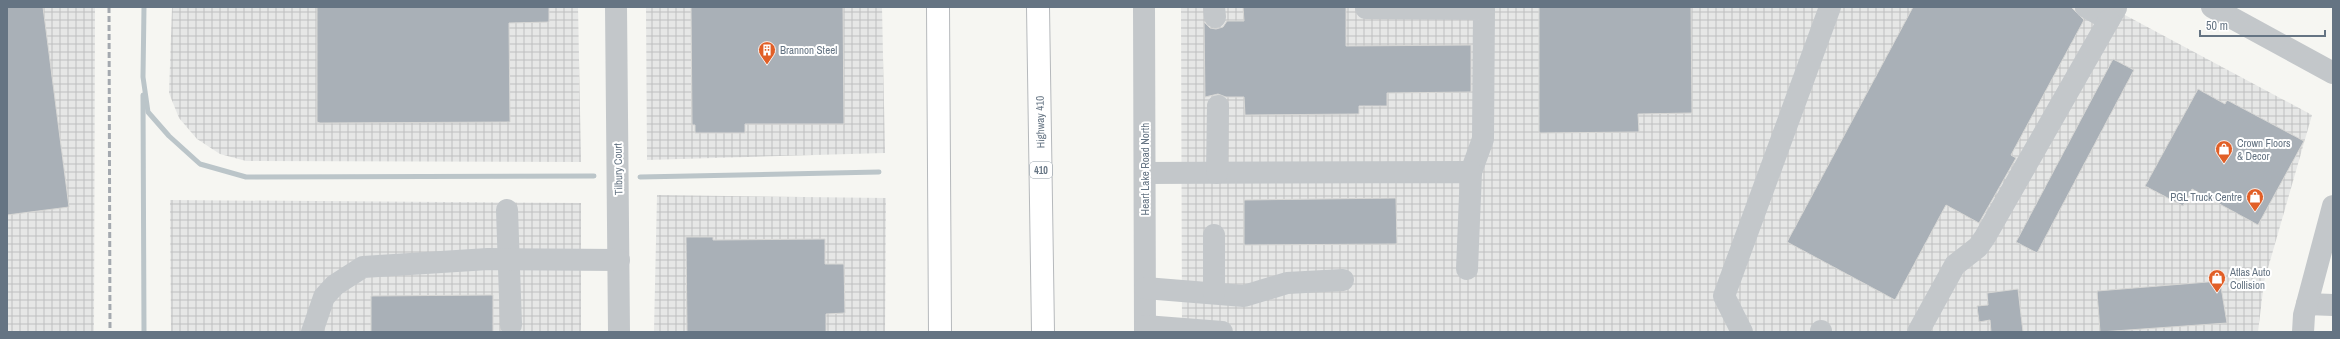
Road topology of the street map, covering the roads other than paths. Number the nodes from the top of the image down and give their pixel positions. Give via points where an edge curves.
1 (616, 7) edge
2 (938, 7) edge
3 (1038, 7) edge
4 (1144, 7) edge
5 (1830, 7) edge
6 (2086, 7) edge
7 (2212, 7) edge
8 (1366, 8) dead end
9 (1484, 8) edge
10 (2113, 14) edge
11 (2333, 73) edge
12 (1218, 106) dead end
13 (1471, 172) junction
14 (1145, 173) junction
15 (1217, 173) junction
16 (2333, 206) edge
17 (507, 210) dead end
18 (1214, 236) dead end
19 (508, 259) junction
20 (619, 260) junction
21 (1467, 269) dead end
22 (1343, 280) dead end
23 (1145, 288) junction
24 (1214, 293) junction
25 (2306, 304) junction
26 (2333, 305) edge
27 (511, 325) dead end
28 (1145, 329) edge
29 (312, 332) edge
30 (619, 332) edge
31 (940, 332) edge
32 (1043, 332) edge
33 (1222, 332) edge
34 (1742, 332) edge
35 (1918, 332) edge
36 (2303, 332) edge

1 - 20 street, Tilbury Court
2 - 31 highway
3 - 32 highway, Highway 410 / 410
4 - 14 street, Heart Lake Road North
5 - 34 street via 1724,296
6 - 10 street
7 - 11 street
8 - 9 street
9 - 13 street via 1483,139
10 - 35 street via 1985,237 1978,247 1955,265
12 - 15 street
13 - 15 street
13 - 21 street
14 - 15 street
14 - 23 street, Heart Lake Road North
16 - 25 street
17 - 19 street
18 - 24 street
19 - 20 street
19 - 27 street
19 - 29 street via 363,267 335,285 324,298
20 - 30 street, Tilbury Court
22 - 24 street via 1287,283 1244,296
23 - 24 street
23 - 28 street, Heart Lake Road North
25 - 26 street
25 - 36 street
28 - 33 street

